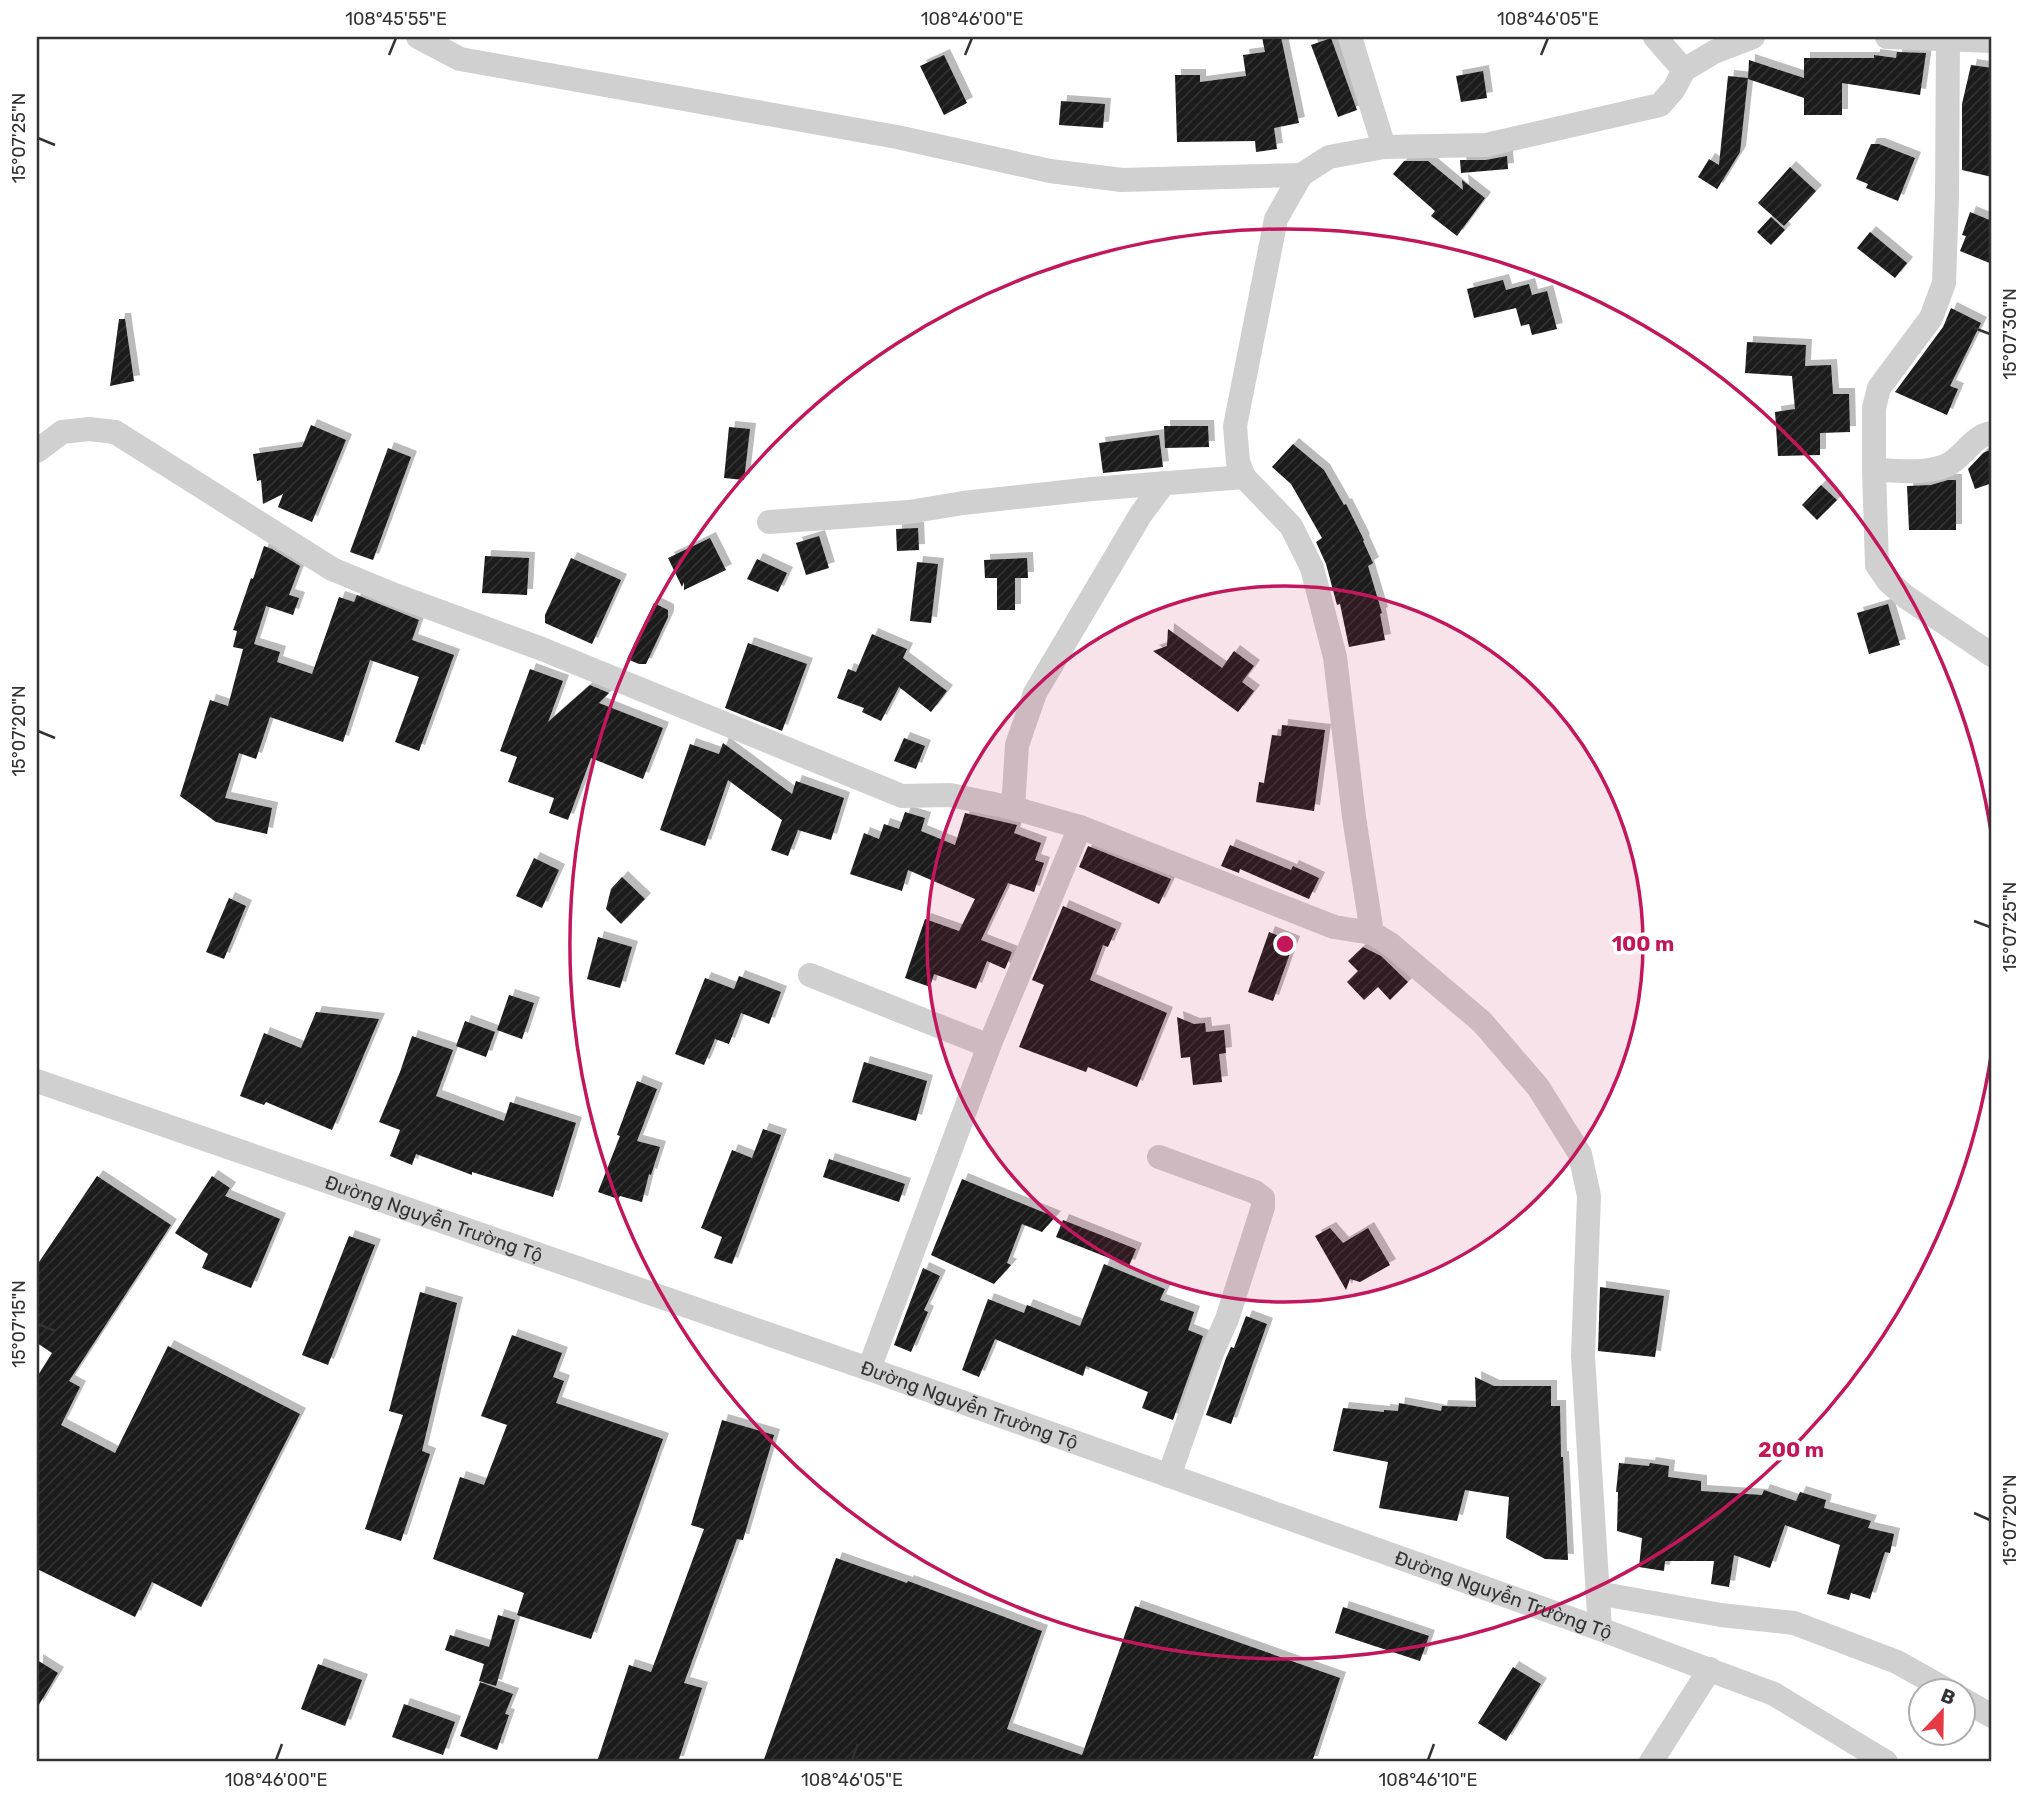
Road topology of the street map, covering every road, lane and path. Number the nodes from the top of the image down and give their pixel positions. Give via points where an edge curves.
1 (418, 37) edge
2 (1350, 37) edge
3 (1655, 37) edge
4 (1753, 37) edge
5 (1887, 37) edge
6 (1948, 39) junction
7 (1992, 41) edge
8 (1684, 70) junction
9 (1384, 147) junction
10 (1301, 174) junction
11 (1992, 433) edge
12 (37, 451) edge
13 (1874, 470) junction
14 (1244, 477) junction
15 (1164, 483) junction
16 (769, 522) dead end
17 (1992, 655) edge
18 (1013, 808) junction
19 (1080, 827) junction
20 (1373, 933) junction
21 (810, 975) dead end
22 (989, 1046) junction
23 (37, 1081) edge
24 (1159, 1157) dead end
25 (869, 1369) junction
26 (1170, 1476) junction
27 (1597, 1593) junction
28 (1600, 1629) junction
29 (1710, 1669) junction
30 (1922, 1676) edge
31 (1976, 1707) edge
32 (1992, 1716) edge
33 (1651, 1762) edge
34 (1886, 1762) edge

1 - 10 street via 460,59 897,137 1049,171 1122,180
2 - 9 street
3 - 8 street
4 - 8 street
5 - 6 street
6 - 7 street
6 - 13 street via 1944,283 1931,318 1879,388 1874,408
8 - 9 street via 1660,105 1486,145
9 - 10 street via 1329,157
10 - 14 street via 1276,219 1235,426
11 - 13 street via 1973,442 1949,464 1927,471
12 - 18 street via 62,432 115,432 332,569 902,796 950,794
13 - 17 street via 1877,565 1906,597
14 - 15 street
14 - 20 street via 1291,526 1312,568 1335,657
15 - 16 street via 909,512
15 - 18 street via 1035,693 1017,745
18 - 19 street
19 - 20 street via 1334,928
19 - 22 street
20 - 27 street via 1482,1022 1538,1087 1580,1154 1589,1196 1583,1356
21 - 22 street
22 - 25 street
23 - 25 street, Đường Nguyễn Trường Tộ
24 - 26 street via 1263,1198 1227,1320
25 - 26 street, Đường Nguyễn Trường Tộ
26 - 28 street, Đường Nguyễn Trường Tộ
27 - 28 street
27 - 30 street via 1794,1623
28 - 29 street, Đường Nguyễn Trường Tộ
29 - 33 street
29 - 34 street, Đường Nguyễn Trường Tộ via 1774,1695
31 - 32 street

